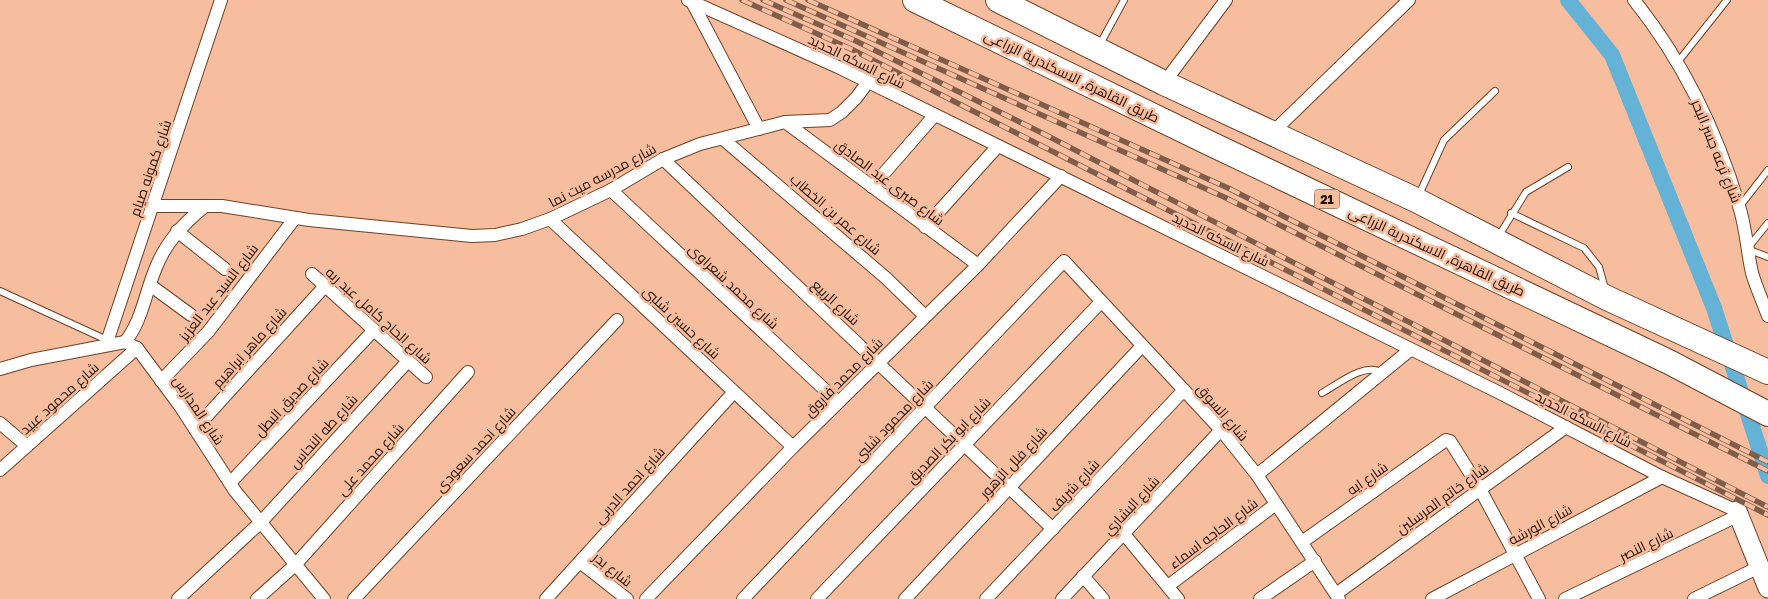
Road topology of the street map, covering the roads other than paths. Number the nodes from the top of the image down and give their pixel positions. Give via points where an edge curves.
1 (221, 0) edge
2 (916, 0) edge
3 (1124, 0) edge
4 (1226, 0) edge
5 (1409, 0) edge
6 (1727, 0) edge
7 (690, 1) edge
8 (1004, 1) edge
9 (1636, 1) edge
10 (1097, 49) junction
11 (1677, 62) junction
12 (868, 82) junction
13 (1164, 83) junction
14 (1496, 91) dead end
15 (934, 116) junction
16 (785, 122) junction
17 (759, 130) junction
18 (1272, 133) junction
19 (723, 139) junction
20 (998, 146) junction
21 (663, 159) junction
22 (1568, 167) dead end
23 (1768, 170) edge
24 (1061, 176) junction
25 (872, 187) junction
26 (611, 190) junction
27 (1416, 200) junction
28 (153, 206) junction
29 (205, 206) junction
30 (1740, 206) junction
31 (1511, 213) junction
32 (295, 218) junction
33 (550, 219) junction
34 (1768, 223) edge
35 (924, 227) junction
36 (177, 231) junction
37 (1496, 240) junction
38 (1747, 249) junction
39 (1768, 257) edge
40 (1064, 261) joint
41 (978, 265) junction
42 (225, 269) dead end
43 (312, 274) dead end
44 (150, 285) junction
45 (325, 286) junction
46 (0, 291) edge
47 (1607, 298) junction
48 (1101, 302) junction
49 (191, 315) dead end
50 (925, 316) junction
51 (1768, 316) edge
52 (617, 320) dead end
53 (374, 330) junction
54 (106, 342) junction
55 (124, 342) junction
56 (1142, 346) junction
57 (137, 348) junction
58 (1410, 350) junction
59 (408, 361) junction
60 (878, 363) junction
61 (0, 369) edge
62 (468, 372) dead end
63 (1768, 372) edge
64 (1382, 373) junction
65 (426, 377) dead end
66 (162, 381) junction
67 (1184, 390) junction
68 (734, 392) junction
69 (1322, 394) dead end
70 (838, 402) junction
71 (925, 408) junction
72 (1768, 414) edge
73 (0, 423) edge
74 (1566, 427) junction
75 (195, 429) junction
76 (1221, 430) junction
77 (964, 445) junction
78 (27, 446) junction
79 (793, 447) junction
80 (0, 470) edge
81 (1257, 475) junction
82 (1662, 477) junction
83 (230, 483) junction
84 (1010, 488) junction
85 (1480, 489) junction
86 (1276, 504) junction
87 (1738, 513) junction
88 (261, 522) junction
89 (1053, 529) junction
90 (1124, 534) junction
91 (1302, 542) junction
92 (1515, 555) junction
93 (580, 562) junction
94 (1315, 562) junction
95 (295, 565) junction
96 (1759, 567) junction
97 (1083, 576) junction
98 (1168, 586) junction
99 (1768, 588) edge
100 (1338, 596) edge
101 (178, 599) edge
102 (257, 599) edge
103 (324, 599) edge
104 (354, 599) edge
105 (546, 599) edge
106 (626, 599) edge
107 (646, 599) edge
108 (743, 599) edge
109 (817, 599) edge
110 (905, 599) edge
111 (986, 599) edge
112 (1062, 599) edge
113 (1104, 599) edge
114 (1178, 599) edge
115 (1260, 599) edge
116 (1432, 599) edge
117 (1539, 599) edge
118 (1565, 599) edge
119 (1694, 599) edge

1 - 28 street, شارع كمونه صيام
2 - 72 highway, طريق القاهرة, الاسكندرية الزراعى / 21 via 1669,362
3 - 10 lane
4 - 13 street
5 - 18 street
6 - 11 lane
7 - 12 street, شارع السكه الحديد
7 - 17 street
8 - 10 highway
9 - 11 street, شارع ترعه جسر البحر
10 - 13 highway
11 - 30 street, شارع ترعه جسر البحر via 1707,119
12 - 15 street, شارع السكه الحديد
12 - 16 street, شارع مدرسه ميت نما via 856,98 830,120
13 - 18 highway
14 - 27 lane via 1444,140
15 - 20 street, شارع السكه الحديد
15 - 25 street
16 - 17 street, شارع مدرسه ميت نما
16 - 25 street, شارع صبرى عبد الصادق
17 - 19 street, شارع مدرسه ميت نما
18 - 27 highway
19 - 21 street, شارع مدرسه ميت نما via 700,144
19 - 50 street, شارع عمر بن الخطاب via 886,278
20 - 24 street, شارع السكه الحديد
20 - 35 street
21 - 26 street, شارع مدرسه ميت نما
21 - 60 street, شارع الربيع
22 - 31 lane via 1532,188
23 - 30 lane
24 - 41 street, شارع محمد فاروق
24 - 58 street, شارع السكه الحديد
25 - 35 street, شارع صبرى عبد الصادق
26 - 33 street, شارع مدرسه ميت نما
26 - 70 street, شارع محمد شعراوى
27 - 37 highway
28 - 29 street, شارع مدرسه ميت نما
28 - 54 street, شارع كمونه صيام
29 - 32 street, شارع مدرسه ميت نما via 250,209
29 - 36 street
30 - 38 street, شارع ترعه جسر البحر
31 - 37 lane
31 - 47 lane via 1584,248 1599,267
32 - 33 street, شارع مدرسه ميت نما via 472,236 495,235
32 - 66 street, شارع السيد عبد العزيز via 208,332
33 - 68 street, شارع حسين شلبى
34 - 38 lane
35 - 41 street, شارع صبرى عبد الصادق
36 - 42 street
36 - 44 street via 160,256
37 - 47 highway
38 - 39 lane
38 - 51 street, شارع ترعه جسر البحر via 1752,275
40 - 48 street, شارع السوق
40 - 71 street, شارع محمود شلبى
41 - 50 street, شارع محمد فاروق
43 - 45 street, شارع الحاج كامل عبد ربه
44 - 49 street
44 - 55 street via 138,322
45 - 53 street, شارع الحاج كامل عبد ربه
45 - 75 street, شارع ماهر ابراهيم
46 - 54 lane
47 - 63 highway
48 - 56 street, شارع السوق
48 - 77 street, شارع ابو بكر الصديق
50 - 60 street, شارع محمد فاروق
52 - 104 street, شارع احمد سعودى
53 - 59 street, شارع الحاج كامل عبد ربه
53 - 83 street, شارع صديق البطل
54 - 55 street
54 - 61 street
55 - 57 street, شارع المدارس
56 - 67 street, شارع السوق
56 - 84 street, شارع فلل الزهور
57 - 66 street, شارع المدارس
57 - 78 street, شارع محمود عبيد
58 - 64 street
58 - 74 street, شارع السكه الحديد
59 - 65 street, شارع الحاج كامل عبد ربه
59 - 88 street, شارع طه النحاس
60 - 70 street, شارع محمد فاروق
60 - 71 street, شارع الربيع
62 - 95 street, شارع محمد على
64 - 69 lane via 1374,369 1364,370
64 - 81 street
66 - 75 street, شارع المدارس
67 - 76 street, شارع السوق
67 - 89 street, شارع شريف
68 - 79 street, شارع حسين شلبى
68 - 93 street, شارع احمد الدربى
70 - 79 street, شارع محمد فاروق
71 - 77 street, شارع الربيع
71 - 108 street, شارع محمود شلبى
73 - 78 street
74 - 82 street, شارع السكه الحديد
74 - 85 street, شارع خاتم المرسلين
75 - 83 street, شارع المدارس
76 - 81 street, شارع السوق
76 - 90 street, شارع البشاري
77 - 84 street, شارع الربيع
77 - 109 street, شارع ابو بكر الصديق
78 - 80 street, شارع محمود عبيد
79 - 107 street, شارع محمد فاروق
81 - 86 street, شارع السوق
82 - 87 street, شارع السكه الحديد
82 - 92 street, شارع الورشه
83 - 88 street, شارع المدارس
84 - 89 street, شارع الربيع
84 - 110 street, شارع فلل الزهور
85 - 91 street, شارع ايه via 1450,440 1446,440
85 - 92 street
85 - 100 street, شارع خاتم المرسلين
86 - 91 street, شارع السوق
86 - 98 street, شارع الحاجه اسماء
87 - 96 street
87 - 118 street, شارع النصر
88 - 95 street, شارع المدارس
88 - 101 street, شارع طه النحاس
89 - 111 street, شارع شريف
90 - 97 street, شارع البشاري
90 - 98 street
91 - 94 street, شارع السوق
92 - 116 street, شارع الورشه
92 - 117 street
93 - 105 street, شارع احمد الدربى
93 - 106 street, شارع بدر
94 - 100 street, شارع السوق
94 - 115 street
95 - 102 street, شارع محمد على
95 - 103 street, شارع المدارس
96 - 99 street
96 - 119 street
97 - 112 street, شارع البشاري
97 - 113 street
98 - 114 street

